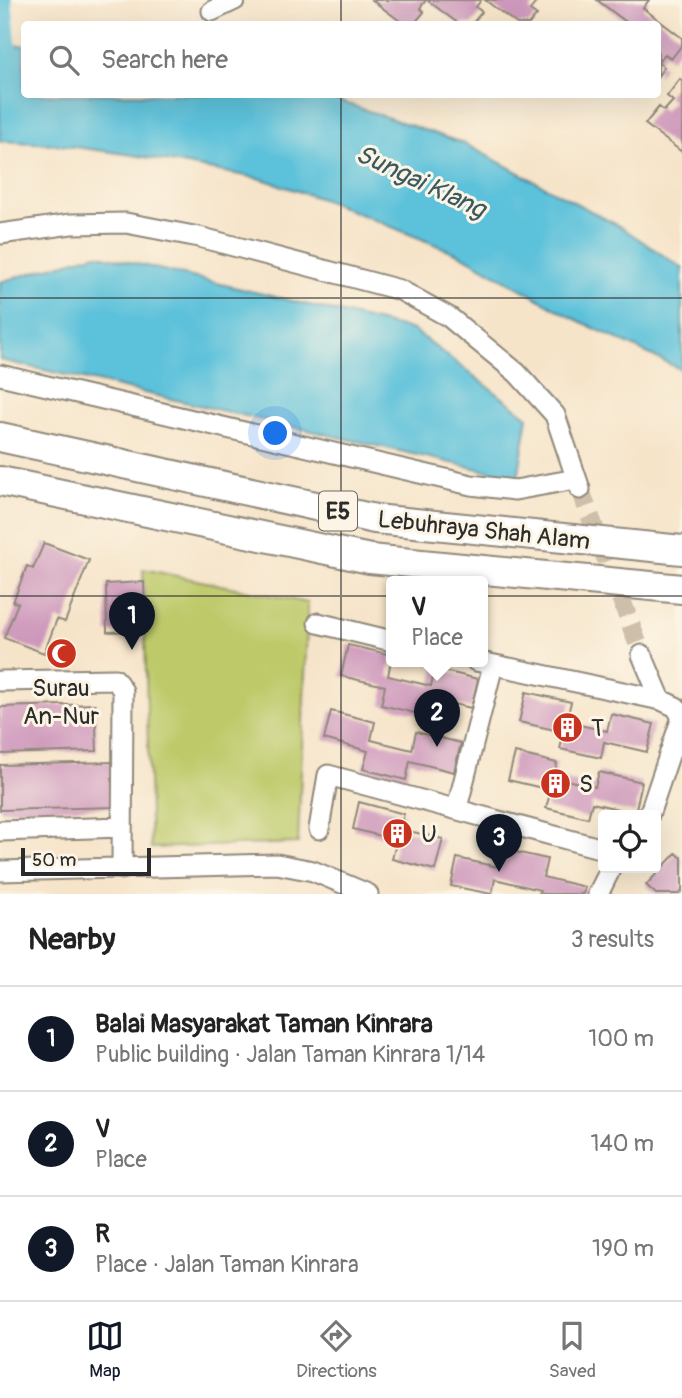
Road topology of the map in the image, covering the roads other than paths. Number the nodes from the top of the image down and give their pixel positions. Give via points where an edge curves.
1 (235, 0) edge
2 (212, 11) dead end
3 (0, 234) edge
4 (0, 375) edge
5 (0, 428) edge
6 (0, 437) edge
7 (35, 444) junction
8 (0, 481) edge
9 (682, 550) edge
10 (682, 589) edge
11 (318, 623) dead end
12 (386, 640) edge
13 (642, 655) tunnel mouth
14 (488, 664) edge
15 (484, 667) edge
16 (0, 681) edge
17 (660, 700) junction
18 (457, 808) junction
19 (651, 810) edge
20 (122, 827) junction
21 (319, 830) dead end
22 (0, 831) edge
23 (598, 848) edge
24 (122, 869) junction
25 (0, 871) edge
26 (608, 873) edge
27 (368, 894) edge
28 (598, 894) edge

1 - 2 street
3 - 4 street via 71,224 126,223 199,237 400,290 449,317 517,373 555,415 578,484 515,490 471,485
5 - 7 highway
6 - 7 highway, Lebuhraya Shah Alam / E5
7 - 9 highway, Lebuhraya Shah Alam / E5 via 375,519
8 - 10 highway, Lebuhraya Shah Alam / E5 via 370,559
11 - 12 street
13 - 17 street
14 - 17 street
15 - 18 street
16 - 20 street via 115,679 123,691
17 - 19 street via 676,707 682,717
18 - 21 street via 328,775
18 - 23 street
20 - 22 street
20 - 24 street
24 - 25 street
24 - 27 street via 277,864 313,870
26 - 28 street

